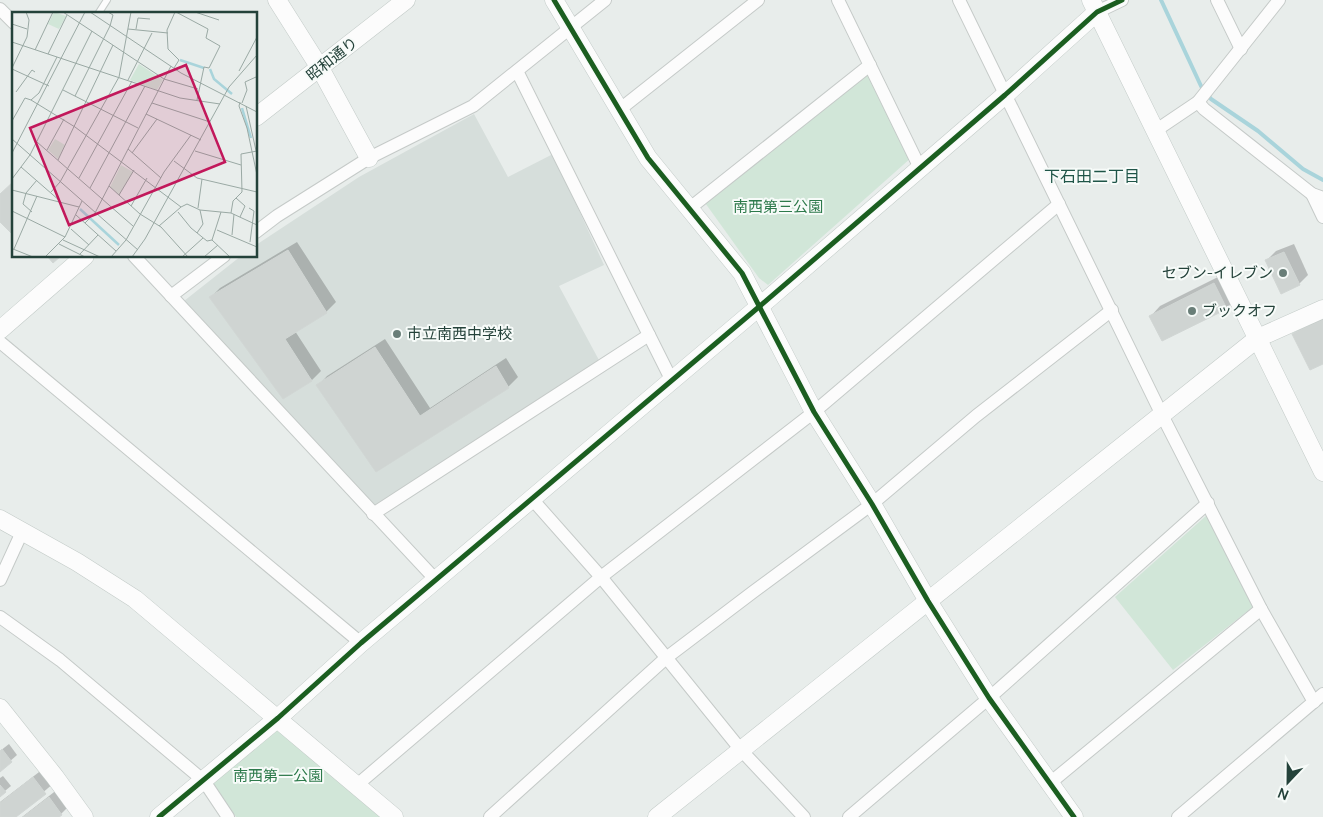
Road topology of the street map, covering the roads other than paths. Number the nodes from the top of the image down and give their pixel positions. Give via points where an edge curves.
1 (107, 0) edge
2 (277, 0) edge
3 (406, 0) edge
4 (554, 0) edge
5 (605, 0) edge
6 (758, 0) edge
7 (838, 0) edge
8 (959, 0) edge
9 (1122, 0) edge
10 (1217, 0) edge
11 (1278, 0) edge
12 (1094, 6) edge
13 (0, 9) edge
14 (99, 12) edge
15 (12, 21) edge
16 (570, 27) junction
17 (1241, 49) junction
18 (870, 66) junction
19 (320, 68) junction
20 (517, 71) junction
21 (1005, 95) junction
22 (1199, 101) junction
23 (619, 110) junction
24 (258, 115) edge
25 (1155, 131) junction
26 (369, 158) junction
27 (920, 168) junction
28 (1317, 196) edge
29 (1059, 204) junction
30 (690, 208) junction
31 (1323, 217) edge
32 (258, 230) edge
33 (83, 258) edge
34 (136, 258) edge
35 (221, 258) edge
36 (171, 296) junction
37 (760, 306) junction
38 (1323, 308) edge
39 (1112, 310) junction
40 (0, 330) edge
41 (649, 335) junction
42 (1258, 338) junction
43 (0, 342) edge
44 (672, 381) junction
45 (814, 412) junction
46 (1162, 415) junction
47 (1323, 472) edge
48 (532, 499) junction
49 (872, 504) junction
50 (1208, 504) junction
51 (373, 514) junction
52 (0, 519) edge
53 (22, 532) junction
54 (601, 577) junction
55 (0, 580) edge
56 (436, 580) junction
57 (928, 601) junction
58 (1261, 609) junction
59 (0, 617) edge
60 (361, 643) junction
61 (666, 658) junction
62 (989, 698) junction
63 (1318, 698) edge
64 (0, 708) edge
65 (278, 718) junction
66 (741, 750) junction
67 (204, 780) junction
68 (1050, 783) junction
69 (357, 785) junction
70 (84, 817) edge
71 (159, 817) edge
72 (228, 817) edge
73 (394, 817) edge
74 (490, 817) edge
75 (657, 817) edge
76 (804, 817) edge
77 (850, 817) edge
78 (1074, 817) edge
79 (1178, 817) edge

1 - 14 lane
2 - 19 street
3 - 19 street, 昭和通り
4 - 16 street
5 - 16 street
6 - 23 street
7 - 18 street
8 - 21 street
9 - 12 street
10 - 17 street
11 - 17 street
12 - 21 street
12 - 25 street
13 - 15 street
16 - 20 street
16 - 23 street
17 - 22 street
18 - 27 street
18 - 30 street
19 - 24 street, 昭和通り
19 - 26 street
20 - 26 street via 473,106
20 - 41 street
21 - 27 street
21 - 29 street
22 - 25 street
22 - 28 street via 1204,109
23 - 30 street via 648,158
25 - 42 street
26 - 32 street
27 - 37 street
28 - 31 street
29 - 39 street
29 - 45 street
30 - 37 street via 742,273
33 - 40 street
34 - 36 street
35 - 36 street
36 - 51 street
37 - 44 street
37 - 45 street
38 - 42 street
39 - 46 street
39 - 49 street via 976,416
41 - 44 street
41 - 51 street
42 - 46 street
42 - 47 street
43 - 60 street
44 - 48 street
45 - 49 street
45 - 54 street
46 - 50 street
46 - 57 street
48 - 54 street
48 - 56 street
49 - 57 street
49 - 61 street
50 - 58 street
50 - 62 street
51 - 56 street
52 - 53 street
53 - 55 street
53 - 65 street via 78,562 136,599
54 - 61 street
54 - 69 street
56 - 60 street
57 - 62 street
57 - 66 street
58 - 63 street
58 - 68 street
59 - 67 street via 60,660
60 - 65 street
61 - 66 street
61 - 74 street
62 - 68 street
62 - 77 street
63 - 79 street
64 - 70 street
65 - 67 street
65 - 69 street
66 - 75 street
66 - 76 street
67 - 71 street
67 - 72 street
68 - 78 street
69 - 73 street

